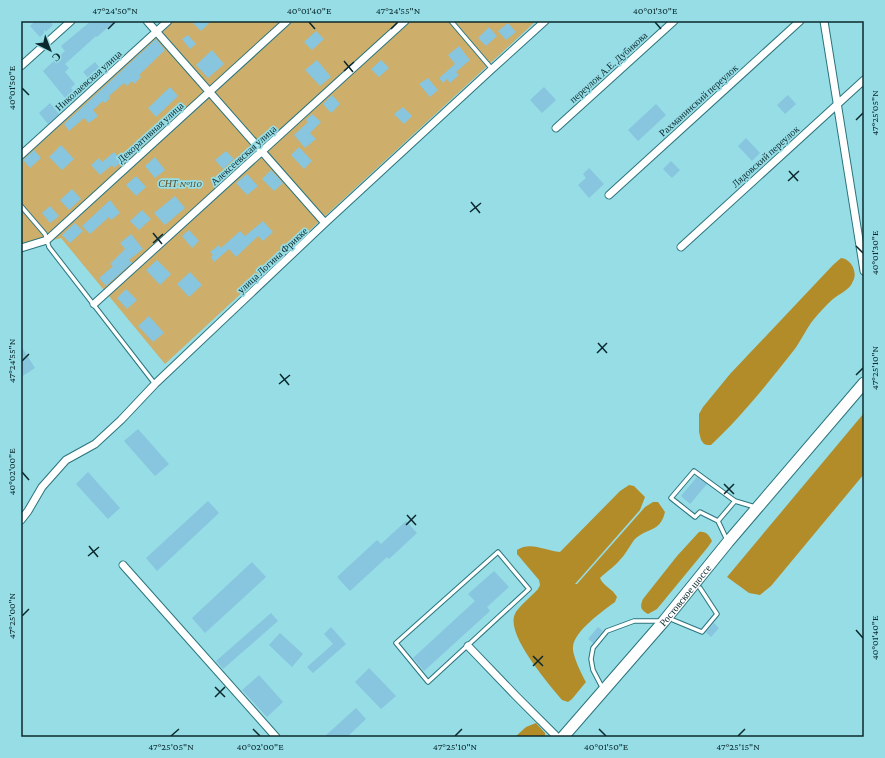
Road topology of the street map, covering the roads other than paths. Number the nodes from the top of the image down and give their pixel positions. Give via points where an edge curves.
1 (71, 21) edge
2 (147, 21) edge
3 (168, 21) edge
4 (287, 21) edge
5 (405, 21) edge
6 (451, 21) edge
7 (545, 21) edge
8 (674, 21) edge
9 (800, 21) edge
10 (824, 21) edge
11 (156, 31) junction
12 (21, 66) edge
13 (492, 69) junction
14 (864, 80) edge
15 (210, 92) junction
16 (837, 104) junction
17 (556, 128) dead end
18 (262, 151) junction
19 (21, 155) edge
20 (609, 195) dead end
21 (21, 206) edge
22 (325, 223) junction
23 (47, 240) junction
24 (681, 247) dead end
25 (21, 248) edge
26 (864, 271) edge
27 (94, 304) junction
28 (864, 383) edge
29 (155, 384) junction
30 (864, 388) edge
31 (808, 454) junction
32 (735, 501) junction
33 (758, 508) junction
34 (21, 520) edge
35 (718, 521) junction
36 (728, 542) junction
37 (123, 565) dead end
38 (700, 588) junction
39 (668, 621) junction
40 (468, 646) junction
41 (604, 692) junction
42 (276, 737) edge
43 (557, 737) edge
44 (563, 737) edge
45 (574, 737) edge

1 - 12 street
2 - 11 street
3 - 11 street, Николаевская улица
4 - 15 street, Декоративная улица
5 - 18 street, Алексеевская улица
6 - 13 lane
7 - 13 street, улица Логина Фрикке
8 - 17 street, переулок А.Е. Дубикова
9 - 20 street, Рахманинский переулок
10 - 16 street
11 - 15 street
11 - 19 street, Николаевская улица
13 - 22 street, улица Логина Фрикке
14 - 16 street, Лядовский переулок
15 - 18 street
15 - 23 street, Декоративная улица
16 - 24 street, Лядовский переулок
16 - 26 street
18 - 22 street
18 - 27 street, Алексеевская улица
21 - 23 lane via 45,234
22 - 29 street, улица Логина Фрикке
23 - 25 street, Декоративная улица
23 - 27 lane via 49,247
27 - 29 lane
28 - 31 main road
29 - 34 street, улица Логина Фрикке via 95,444 66,460 45,483
30 - 31 main road
31 - 33 main road, Ростовское шоссе
31 - 38 main road, Ростовское шоссе
32 - 33 lane
32 - 35 lane
32 - 35 lane via 694,471 671,498 695,518 700,512
33 - 36 main road, Ростовское шоссе
35 - 36 lane
36 - 39 main road, Ростовское шоссе
37 - 42 street
38 - 39 main road, Ростовское шоссе
38 - 39 lane via 717,614 702,632
39 - 41 main road, Ростовское шоссе
39 - 41 lane via 634,621 607,631 593,648 591,659 592,670
39 - 45 main road, Ростовское шоссе
40 - 40 lane via 528,589 498,552 396,643 428,682
40 - 43 street
41 - 44 main road, Ростовское шоссе

